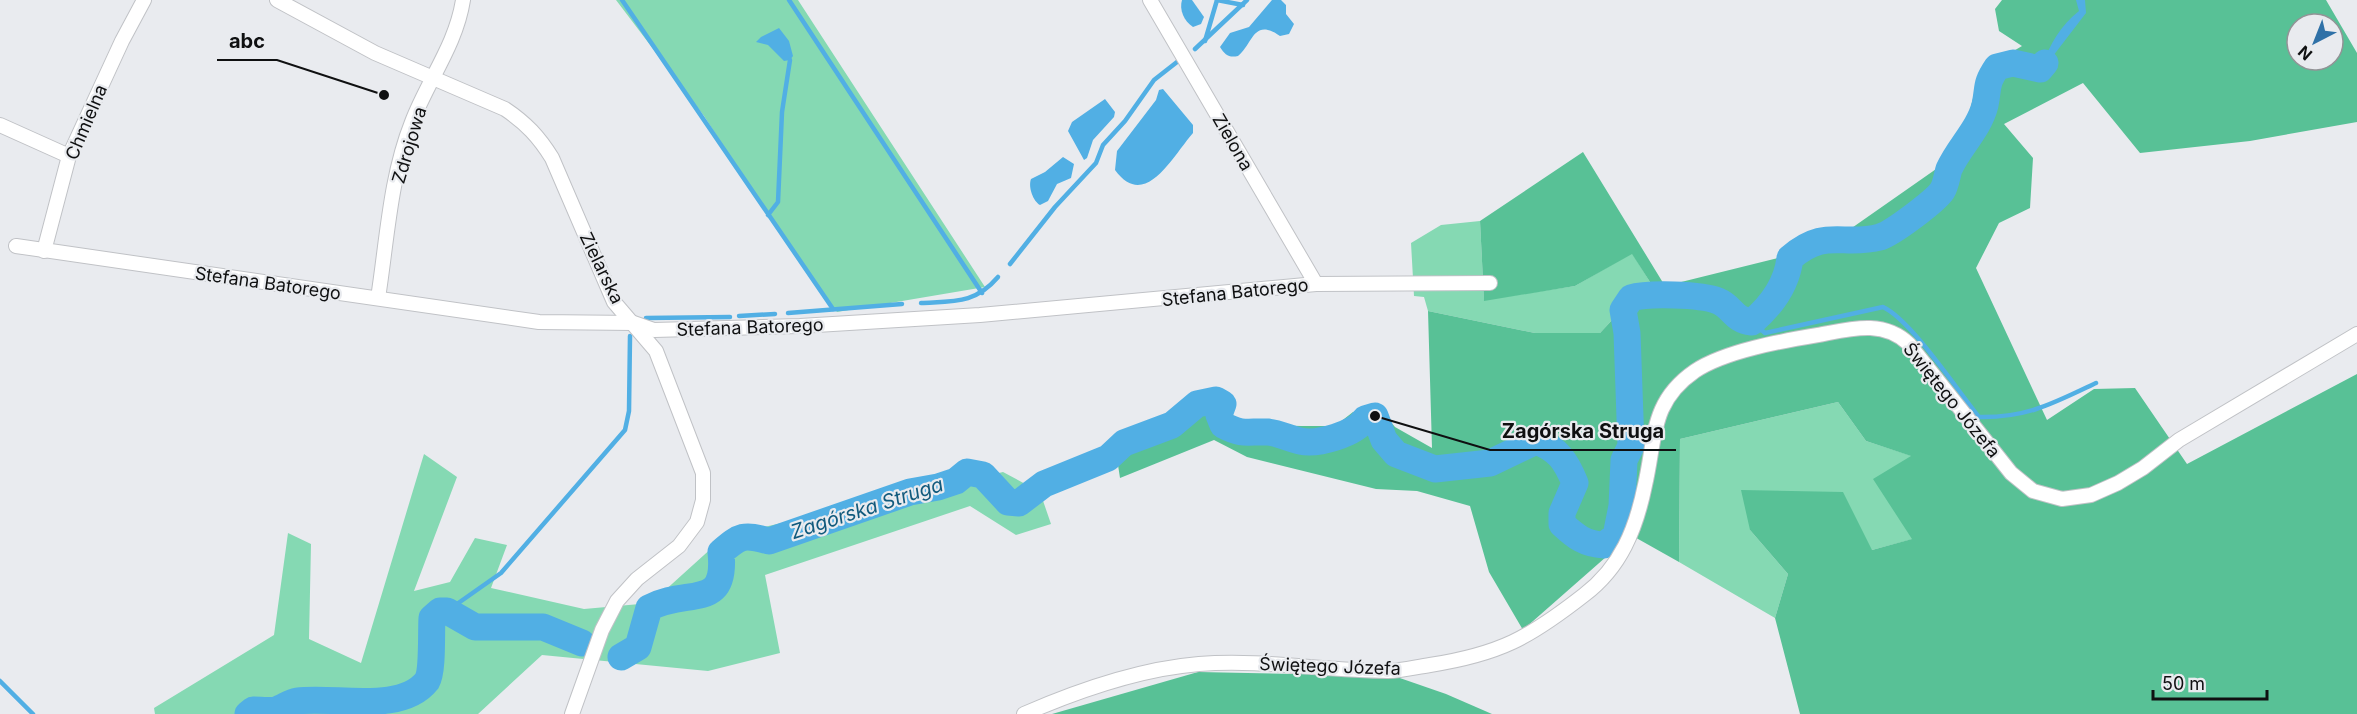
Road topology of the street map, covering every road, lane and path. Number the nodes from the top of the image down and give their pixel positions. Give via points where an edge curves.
1 (144, 0) edge
2 (277, 0) edge
3 (463, 0) edge
4 (1150, 0) edge
5 (432, 79) junction
6 (0, 125) edge
7 (69, 156) junction
8 (16, 246) dead end
9 (44, 251) junction
10 (1490, 283) dead end
11 (1316, 284) junction
12 (378, 298) junction
13 (634, 323) junction
14 (2357, 334) edge
15 (572, 714) edge
16 (1024, 714) edge

1 - 7 street, Chmielna
2 - 5 street, Zielarska via 339,35
3 - 5 street, Zdrojowa via 457,30
4 - 11 street, Zielona
5 - 12 street, Zdrojowa via 411,123 397,175
5 - 13 street, Zielarska via 505,110 524,122 542,141 614,302
6 - 7 street
7 - 9 street, Chmielna
8 - 9 street, Stefana Batorego
9 - 12 street, Stefana Batorego
10 - 11 street, Stefana Batorego
11 - 13 street, Stefana Batorego via 1082,308 823,324 654,330
12 - 13 street, Stefana Batorego via 539,322
13 - 15 street, Zielarska via 656,351 703,473 704,500 697,522 679,546 637,579 617,601 602,630
14 - 16 street, Świętego Józefa via 2179,440 2118,483 2091,495 2062,499 2033,491 2011,473 1909,344 1888,329 1857,328 1734,355 1697,369 1679,383 1659,411 1635,526 1614,566 1590,591 1525,638 1465,659 1392,671 1266,663 1163,669 1116,680

